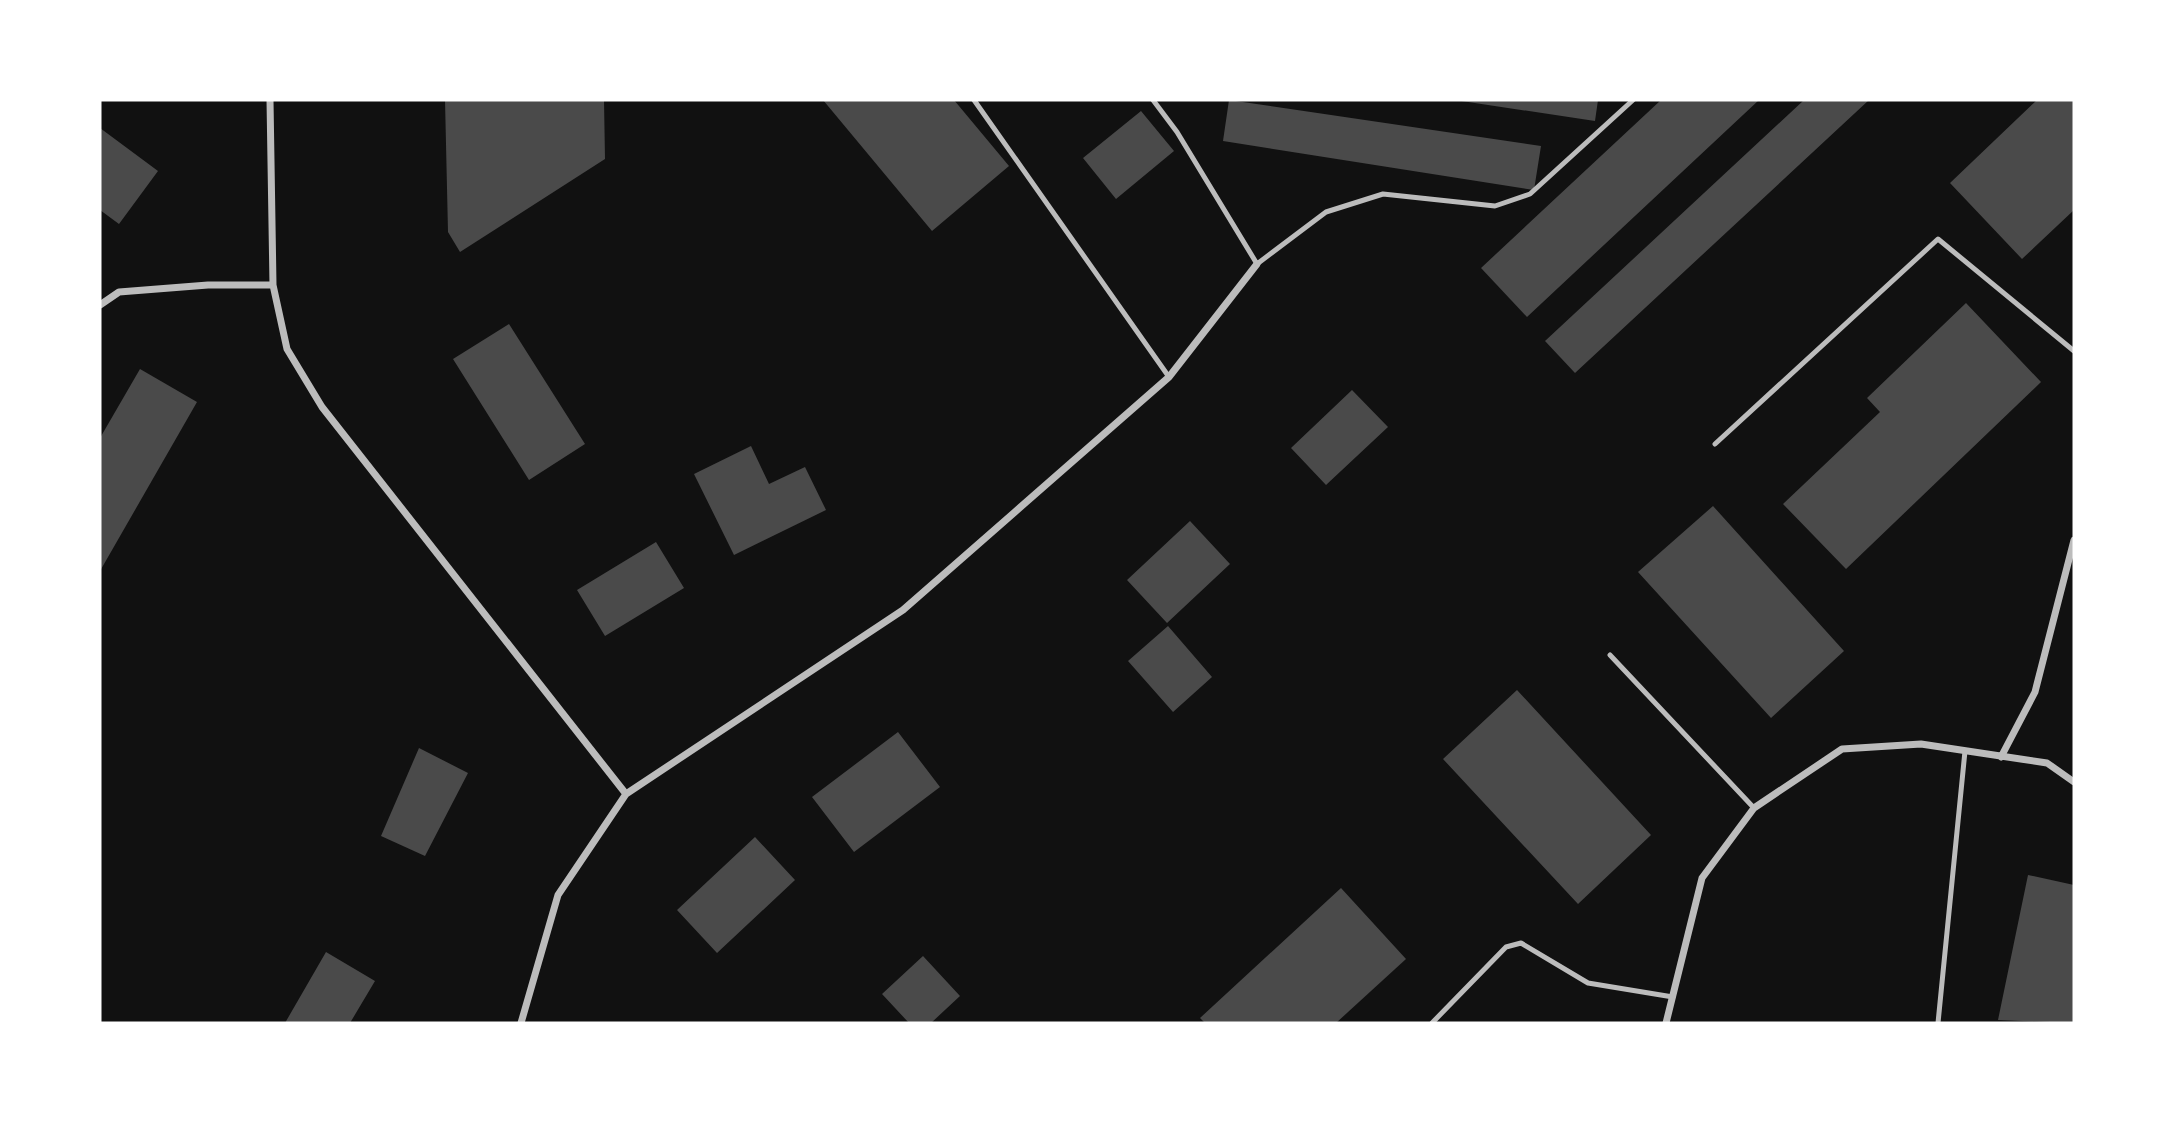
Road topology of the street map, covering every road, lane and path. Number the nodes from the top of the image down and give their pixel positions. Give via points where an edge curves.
1 (270, 100) edge
2 (974, 100) edge
3 (1153, 100) edge
4 (1633, 100) edge
5 (1257, 264) junction
6 (273, 285) junction
7 (100, 305) edge
8 (2074, 351) edge
9 (1168, 377) junction
10 (1715, 444) dead end
11 (2074, 540) edge
12 (1610, 655) dead end
13 (1965, 751) junction
14 (2001, 757) junction
15 (2074, 782) edge
16 (625, 794) junction
17 (1754, 808) junction
18 (1673, 997) junction
19 (521, 1023) edge
20 (1432, 1023) edge
21 (1666, 1023) edge
22 (1938, 1023) edge

1 - 6 street
2 - 9 lane
3 - 5 lane
4 - 5 lane via 1530,194 1495,206 1384,194 1326,212
5 - 9 street
6 - 7 street via 119,292
6 - 16 street via 287,349 322,407
8 - 10 lane via 1938,239
9 - 16 street via 903,610
11 - 14 street via 2035,692
12 - 17 lane
13 - 14 street
13 - 17 street via 1921,744 1842,749
13 - 22 lane
14 - 15 street via 2047,763
16 - 19 street via 558,895
17 - 18 street via 1702,878
18 - 20 lane via 1588,983 1521,943 1506,947
18 - 21 street

